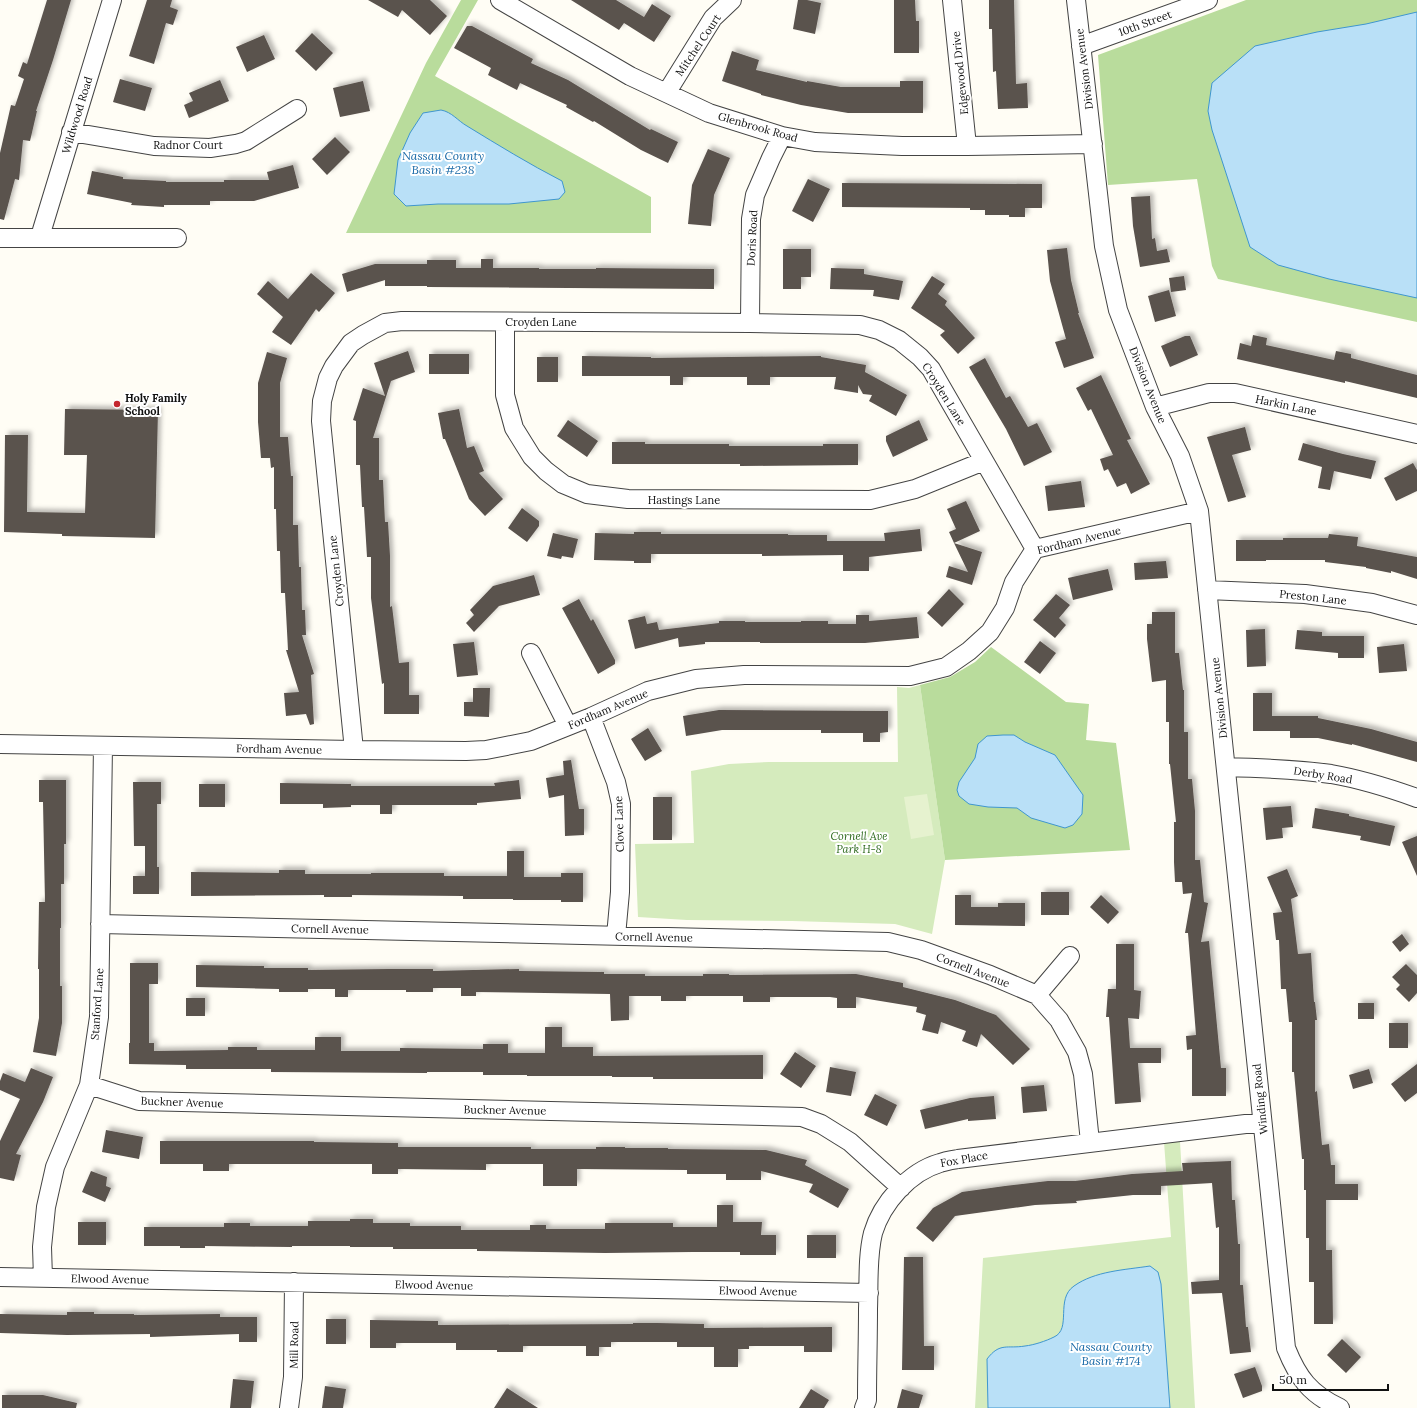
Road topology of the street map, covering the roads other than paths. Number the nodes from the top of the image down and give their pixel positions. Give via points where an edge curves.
1 (112, 0) edge
2 (732, 0) edge
3 (952, 0) edge
4 (1076, 0) edge
5 (1208, 0) edge
6 (511, 3) edge
7 (1081, 46) junction
8 (667, 92) junction
9 (297, 109) dead end
10 (71, 132) junction
11 (782, 136) junction
12 (1092, 144) junction
13 (967, 146) junction
14 (42, 230) dead end
15 (0, 238) edge
16 (177, 238) dead end
17 (505, 322) junction
18 (750, 323) junction
19 (1155, 407) junction
20 (1417, 434) edge
21 (984, 461) junction
22 (1199, 512) junction
23 (1035, 549) junction
24 (1207, 590) junction
25 (1417, 615) edge
26 (531, 653) dead end
27 (591, 717) junction
28 (568, 726) junction
29 (0, 744) edge
30 (103, 746) junction
31 (354, 750) junction
32 (1226, 767) junction
33 (1417, 798) edge
34 (100, 924) junction
35 (616, 936) junction
36 (1070, 956) dead end
37 (1037, 995) junction
38 (89, 1085) junction
39 (1262, 1122) junction
40 (1090, 1142) junction
41 (901, 1188) junction
42 (0, 1277) edge
43 (42, 1278) junction
44 (294, 1282) junction
45 (869, 1293) junction
46 (289, 1408) edge
47 (864, 1408) edge
48 (1340, 1408) edge

1 - 10 street, Wildwood Road
2 - 8 street, Mitchel Court via 713,18
3 - 13 street, Edgewood Drive
4 - 7 street, Division Avenue
5 - 7 street, 10th Street
6 - 8 street, Glenbrook Road via 630,76
7 - 12 street, Division Avenue
8 - 11 street, Glenbrook Road via 709,113
9 - 10 street, Radnor Court via 246,141 210,148 154,146
10 - 14 street, Wildwood Road
11 - 13 street, Glenbrook Road via 855,145
11 - 18 street, Doris Road via 755,196 751,219
12 - 13 street, Glenbrook Road
12 - 19 street, Division Avenue via 1104,246 1118,310
15 - 16 street
17 - 18 street, Croyden Lane
17 - 21 street, Hastings Lane via 505,395 514,428 532,457 546,472 563,484 587,494 628,499 870,500 915,489
17 - 31 street, Croyden Lane via 402,321 385,324 352,343 328,378 322,401 322,421
18 - 21 street, Croyden Lane via 860,325 879,330 899,340 931,369
19 - 20 street, Harkin Lane via 1209,394 1236,394
19 - 22 street, Division Avenue via 1180,456
21 - 23 street, Croyden Lane
22 - 23 street, Fordham Avenue
22 - 24 street, Division Avenue
23 - 27 street, Fordham Avenue via 1014,582 1005,608 990,632 946,667 910,676 744,675 696,679 648,691
24 - 25 street, Preston Lane via 1305,594 1372,603
24 - 32 street, Division Avenue
26 - 28 street
27 - 28 street, Fordham Avenue
27 - 35 street, Clove Lane via 616,782 621,804 620,892
28 - 31 street, Fordham Avenue via 531,741 486,750
29 - 30 street, Fordham Avenue
30 - 31 street, Fordham Avenue
30 - 34 street, Stanford Lane
32 - 33 street, Derby Road via 1332,774 1382,786
32 - 39 street, Winding Road
34 - 35 street, Cornell Avenue
34 - 38 street, Stanford Lane via 99,1017
35 - 37 street, Cornell Avenue via 888,942 921,950
36 - 37 street
37 - 40 street, Cornell Avenue via 1059,1020 1077,1052 1083,1074
38 - 41 street, Buckner Avenue via 139,1101 802,1117 821,1124 850,1142
38 - 43 street, Stanford Lane via 55,1167 46,1207
39 - 40 street, Fox Place
39 - 48 street, Winding Road via 1286,1348 1294,1368 1304,1382 1324,1401
40 - 41 street, Fox Place via 939,1163 913,1176
41 - 45 street, Fox Place via 880,1216 874,1233 870,1249
42 - 43 street, Elwood Avenue
43 - 44 street, Elwood Avenue
44 - 45 street, Elwood Avenue
44 - 46 street, Mill Road via 293,1377
45 - 47 street, Fox Place via 867,1400

